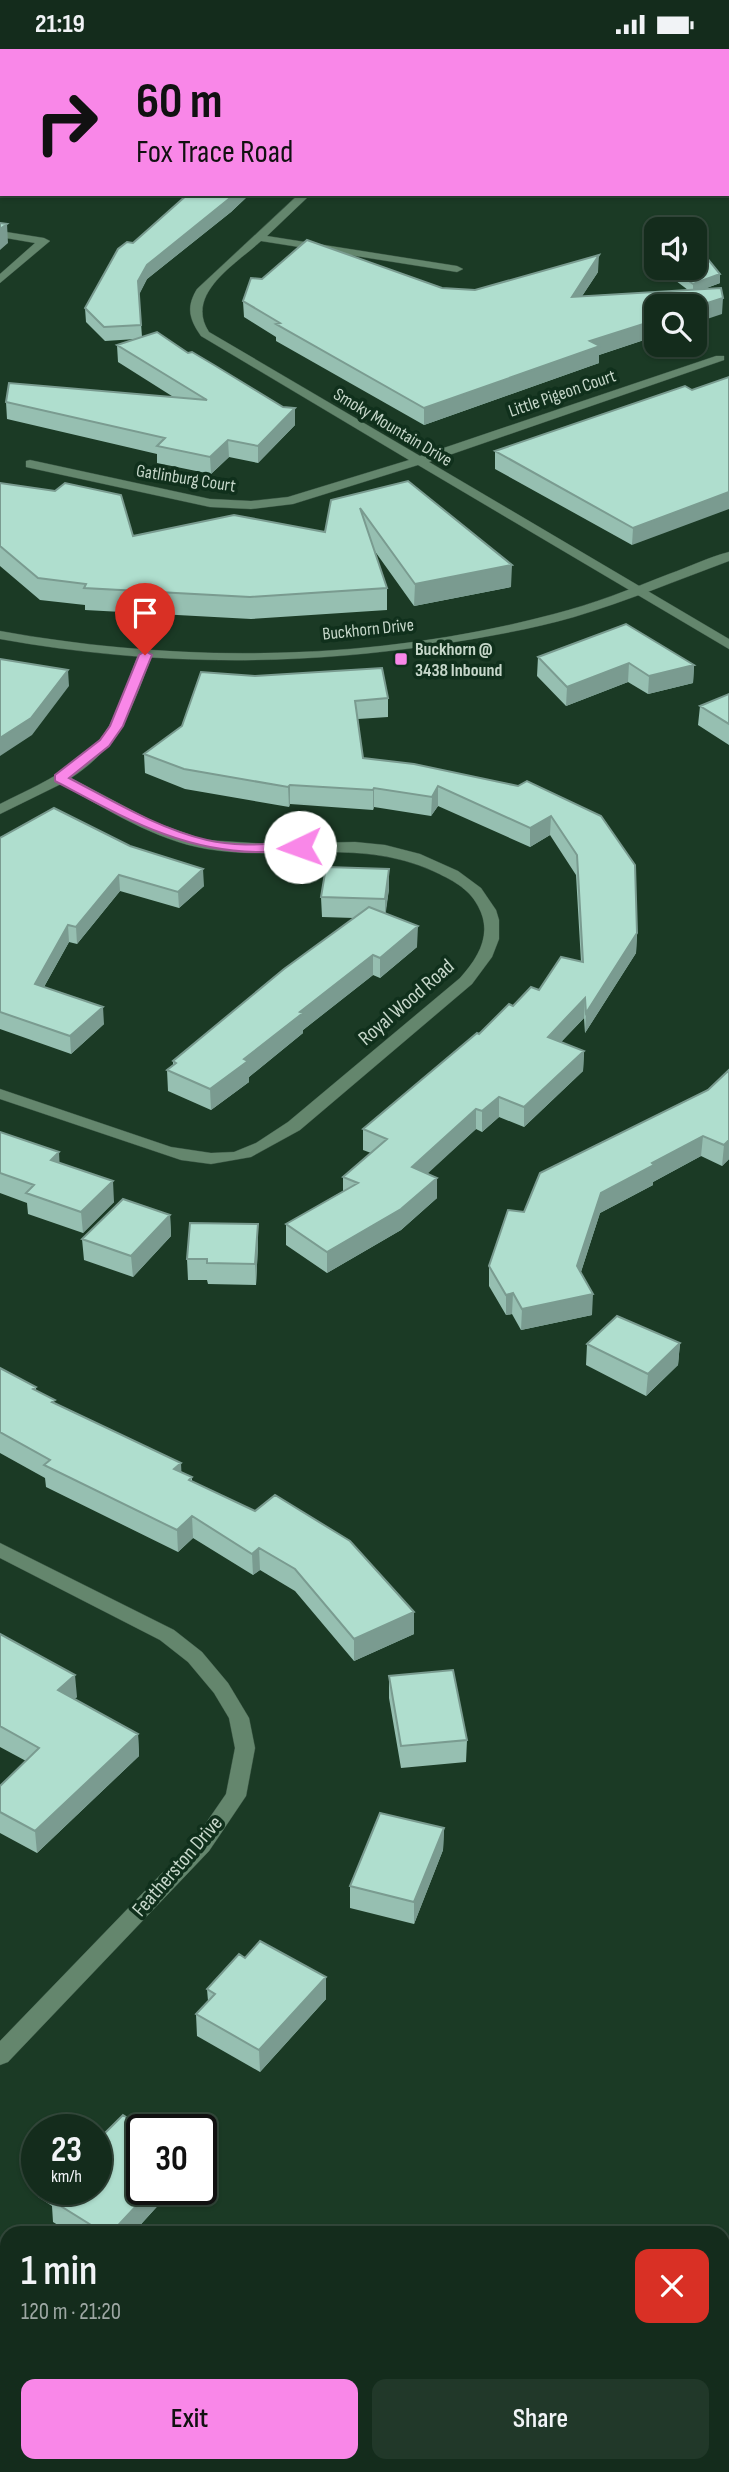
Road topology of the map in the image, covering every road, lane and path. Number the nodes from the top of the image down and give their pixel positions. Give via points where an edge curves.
1 (304, 196) edge
2 (0, 234) edge
3 (261, 238) junction
4 (457, 269) dead end
5 (0, 280) edge
6 (720, 358) dead end
7 (416, 462) junction
8 (30, 464) dead end
9 (729, 556) edge
10 (636, 590) junction
11 (0, 635) edge
12 (729, 645) edge
13 (145, 655) junction
14 (60, 778) junction
15 (0, 810) edge
16 (0, 1094) edge
17 (0, 1550) edge
18 (0, 2056) edge

1 - 3 street, Smoky Mountain Drive
2 - 5 street via 44,241
3 - 4 street
3 - 7 street, Smoky Mountain Drive via 201,291 194,319 205,334
6 - 7 street, Little Pigeon Court
7 - 8 street, Gatlinburg Court via 309,496 251,505 188,499
7 - 10 street, Smoky Mountain Drive
9 - 10 street, Buckhorn Drive
10 - 12 street, Smoky Mountain Drive
10 - 13 street, Buckhorn Drive via 519,627 399,647 293,655
11 - 13 street, Buckhorn Drive
13 - 14 street via 105,743
14 - 15 street
14 - 16 street, Royal Wood Road via 133,817 204,844 240,848 363,845 416,858 465,881 483,899 492,918 493,941 482,964 466,981 294,1126 250,1152 228,1158 170,1153
17 - 18 street, Featherston Drive via 167,1635 186,1650 221,1688 239,1718 245,1748 236,1796 202,1845

